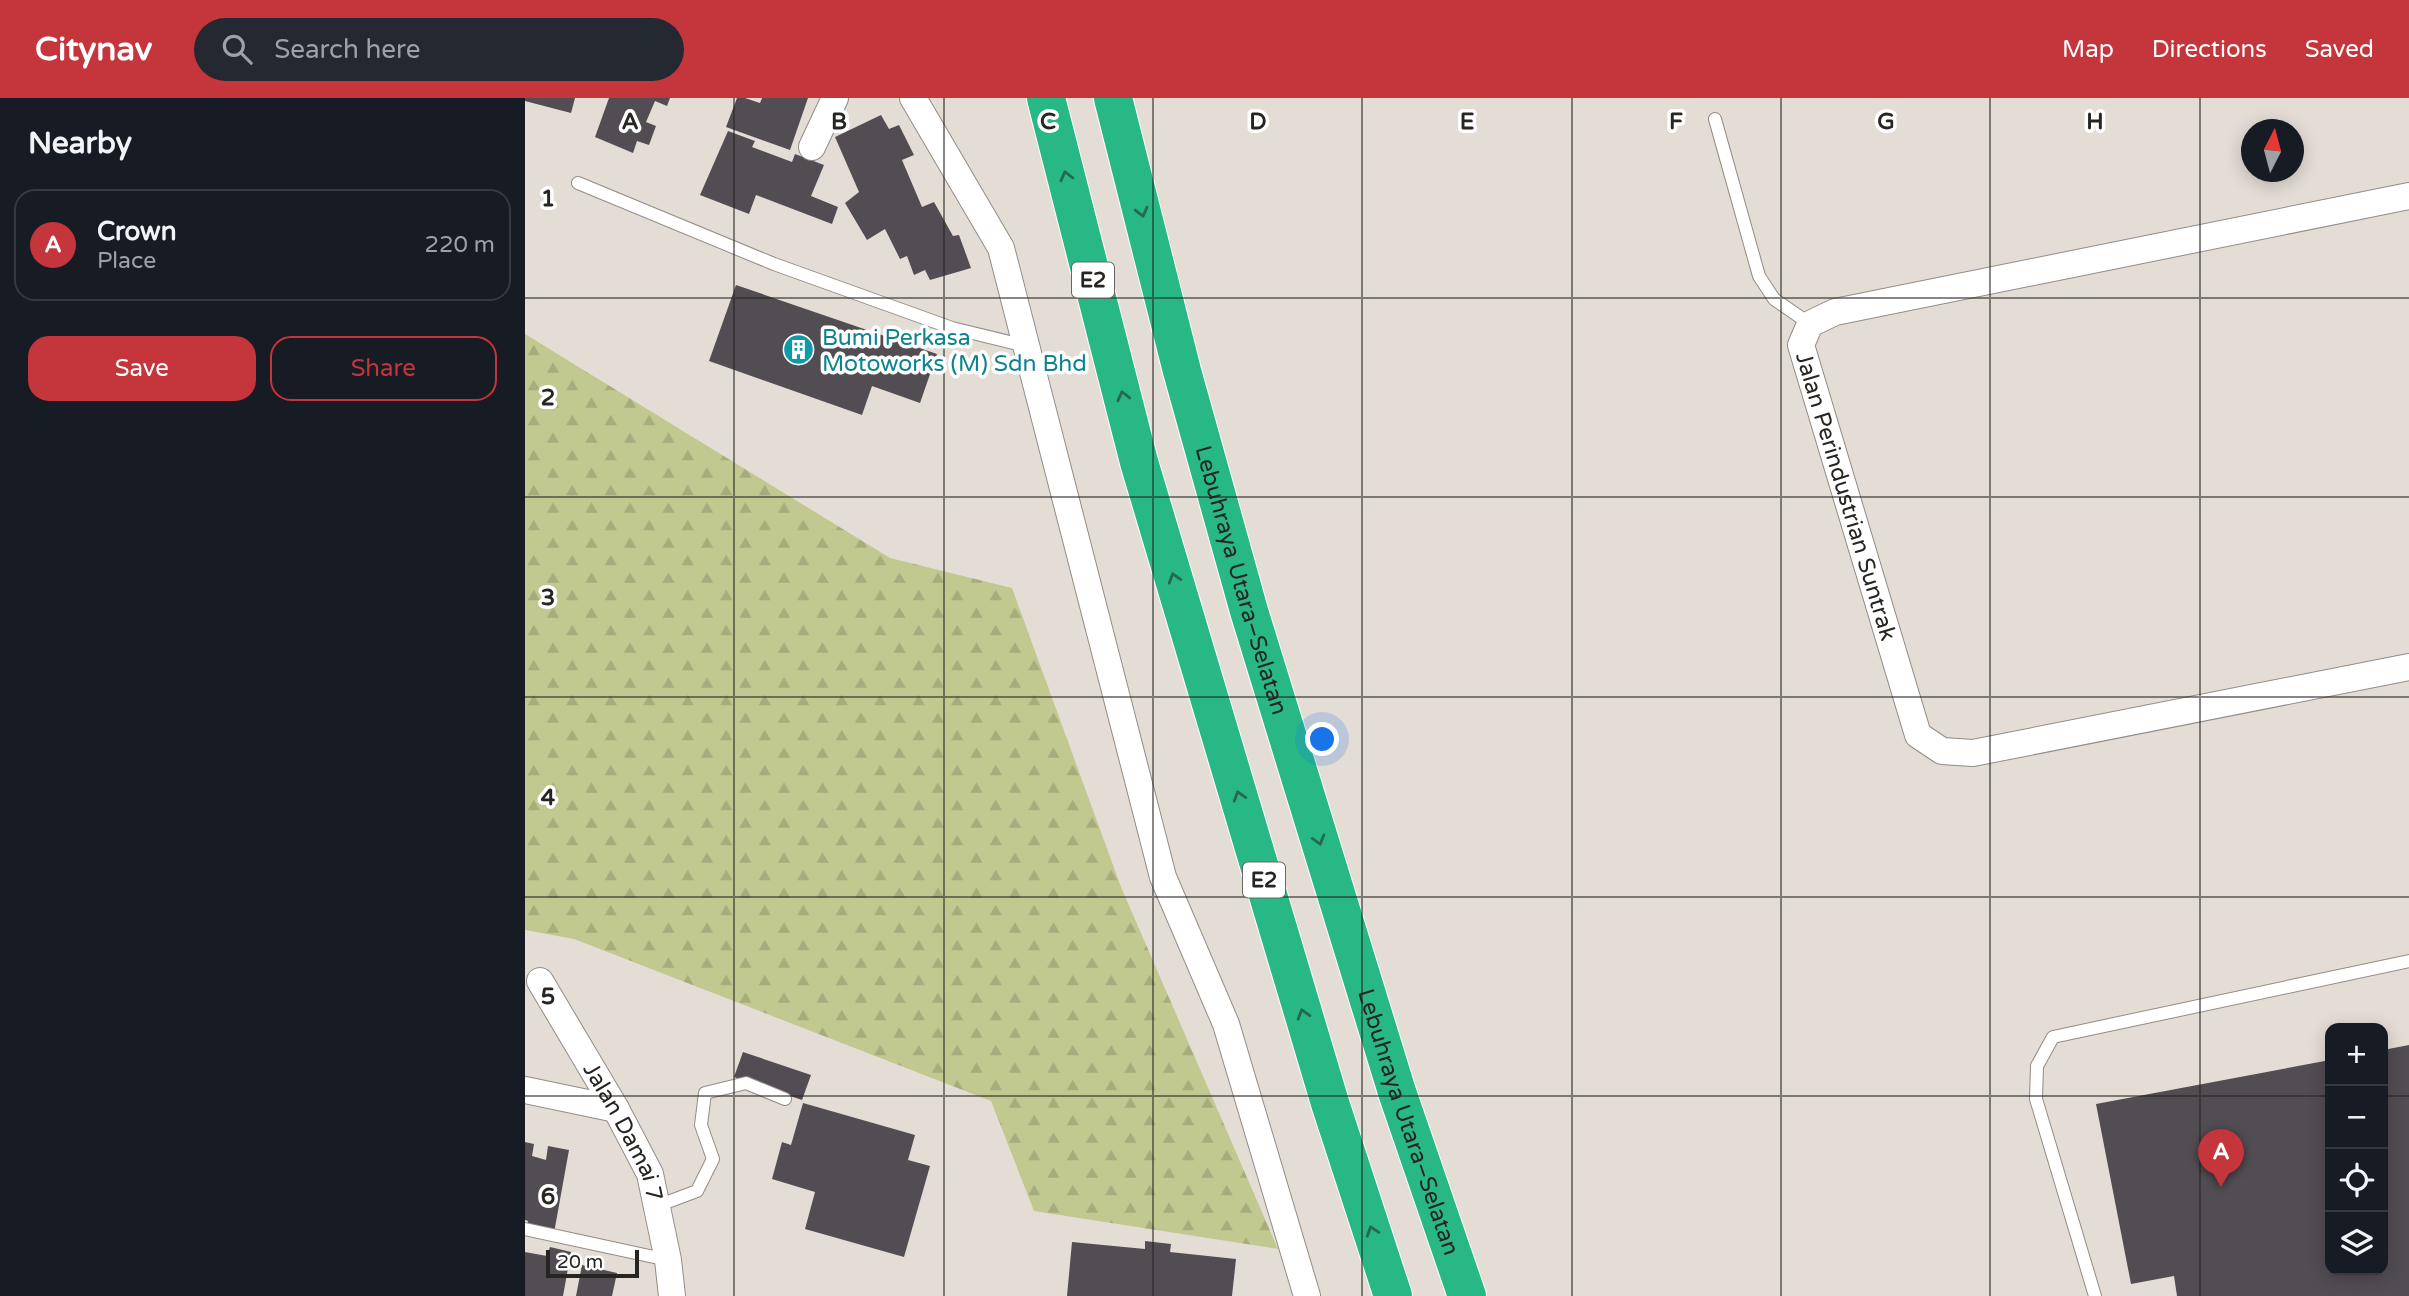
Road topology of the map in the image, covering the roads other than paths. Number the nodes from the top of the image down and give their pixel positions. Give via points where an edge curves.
1 (835, 98) edge
2 (913, 98) edge
3 (1046, 98) edge
4 (1114, 98) edge
5 (1715, 119) dead end
6 (812, 147) dead end
7 (578, 183) dead end
8 (2409, 196) edge
9 (1810, 324) junction
10 (1026, 346) junction
11 (2409, 667) edge
12 (2409, 961) edge
13 (540, 981) dead end
14 (525, 1090) edge
15 (1398, 1093) junction
16 (785, 1099) dead end
17 (616, 1109) junction
18 (657, 1206) junction
19 (525, 1229) edge
20 (669, 1260) junction
21 (671, 1296) edge
22 (1307, 1296) edge
23 (1393, 1296) edge
24 (1467, 1296) edge
25 (1493, 1296) edge
26 (2095, 1296) edge

1 - 6 street
2 - 10 street via 1001,248
23 -> 3 highway, E2 via 1330,1103 1139,462
4 -> 15 highway, Lebuhraya Utara–Selatan via 1182,371 1249,611
5 - 9 lane via 1759,276 1774,299
7 - 10 lane via 787,269 953,328
8 - 9 street, Jalan Perindustrian Suntrak via 1835,312
9 - 11 street, Jalan Perindustrian Suntrak via 1801,345 1918,735 1942,751 1973,754
10 - 22 street via 1163,877 1226,1024
12 - 26 lane via 2053,1037 2038,1066 2036,1098
13 - 17 street, Jalan Damai 7
14 - 17 street
15 - 24 highway, Lebuhraya Utara–Selatan
15 - 25 highway
16 - 18 lane via 746,1083 705,1093 701,1125 713,1159 697,1191
17 - 18 street, Jalan Damai 7 via 650,1174
18 - 20 street, Jalan Damai 7
19 - 20 lane
20 - 21 street, Jalan Damai 7

